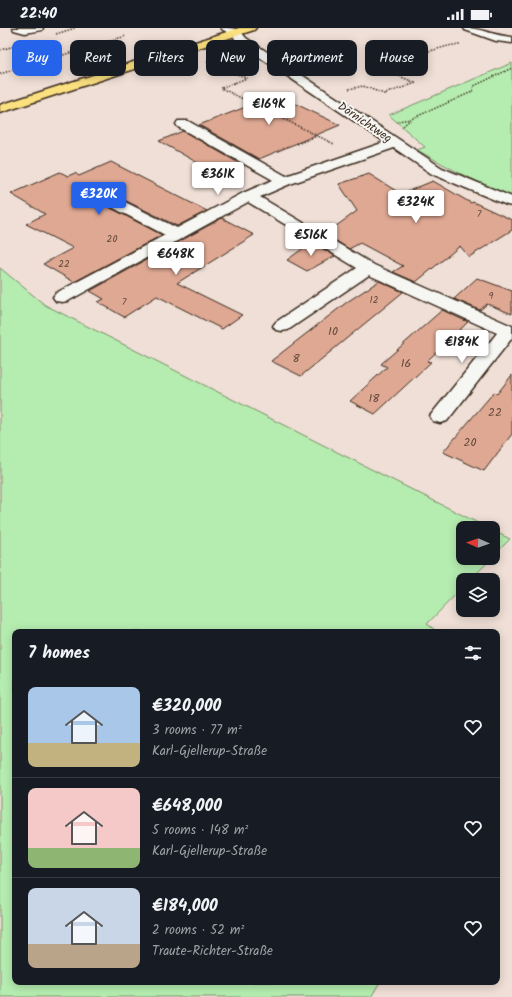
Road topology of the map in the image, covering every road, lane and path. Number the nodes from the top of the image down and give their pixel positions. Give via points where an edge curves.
1 (17, 28) edge
2 (39, 28) edge
3 (64, 28) edge
4 (250, 28) edge
5 (468, 28) edge
6 (69, 30) dead end
7 (232, 30) edge
8 (126, 36) dead end
9 (512, 40) edge
10 (464, 45) dead end
11 (205, 61) dead end
12 (512, 68) edge
13 (0, 74) edge
14 (343, 90) dead end
15 (0, 109) edge
16 (182, 124) dead end
17 (318, 136) junction
18 (398, 136) junction
19 (296, 144) dead end
20 (337, 146) dead end
21 (285, 181) junction
22 (94, 192) dead end
23 (248, 196) junction
24 (512, 202) edge
25 (176, 234) junction
26 (368, 268) junction
27 (62, 297) dead end
28 (282, 326) dead end
29 (510, 332) edge
30 (440, 416) dead end

1 - 2 lane
3 - 6 path
4 - 7 main road
5 - 9 lane via 499,39
7 - 15 main road
7 - 18 street, Dörnichtweg via 241,40
8 - 13 path
10 - 14 path via 452,45 375,66 416,83 384,94 363,86
11 - 17 path via 247,78 221,88
12 - 18 path via 474,86 472,92 411,119
16 - 21 street
17 - 19 path
17 - 20 path
18 - 21 street
18 - 24 street, Dörnichtweg via 437,171
21 - 23 street
22 - 25 street
23 - 25 street
23 - 26 street
25 - 27 street
26 - 28 street
26 - 29 street
29 - 30 street

